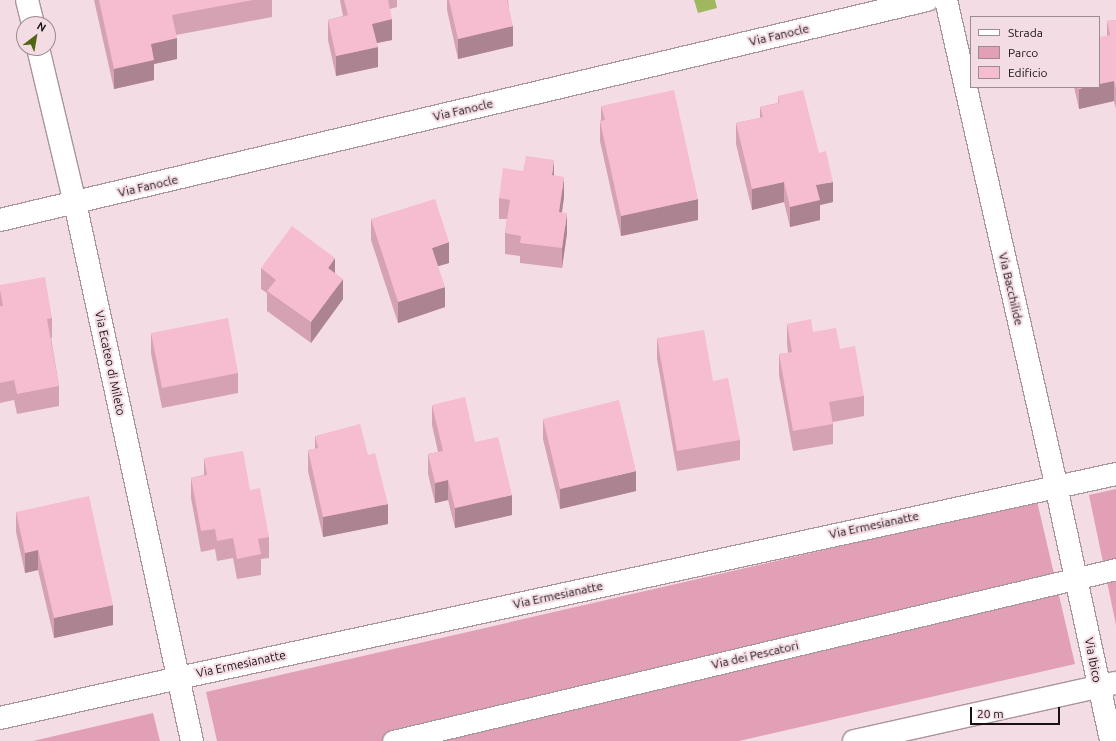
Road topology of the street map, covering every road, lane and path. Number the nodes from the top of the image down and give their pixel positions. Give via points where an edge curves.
1 (27, 0) edge
2 (927, 0) edge
3 (946, 0) edge
4 (31, 16) edge
5 (40, 56) edge
6 (75, 203) junction
7 (0, 220) edge
8 (1116, 474) edge
9 (1056, 486) junction
10 (1116, 569) edge
11 (1076, 578) junction
12 (179, 678) junction
13 (1107, 685) edge
14 (0, 718) edge
15 (192, 741) edge
16 (393, 741) edge
17 (854, 741) edge
18 (1111, 741) edge

1 - 4 street
2 - 6 street, Via Fanocle
3 - 9 street, Via Bacchilide
5 - 6 street, Via Ecateo di Mileto
6 - 7 street, Via Fanocle
6 - 12 street, Via Ecateo di Mileto
8 - 9 street, Via Ermesianatte
9 - 11 street, Via Bacchilide
9 - 12 street, Via Ermesianatte
10 - 11 street, Via dei Pescatori
11 - 13 street, Via Ibico
11 - 16 street, Via dei Pescatori
12 - 14 street, Via Ermesianatte
12 - 15 street, Via Ecateo di Mileto
13 - 17 street
13 - 18 street, Via Ibico

